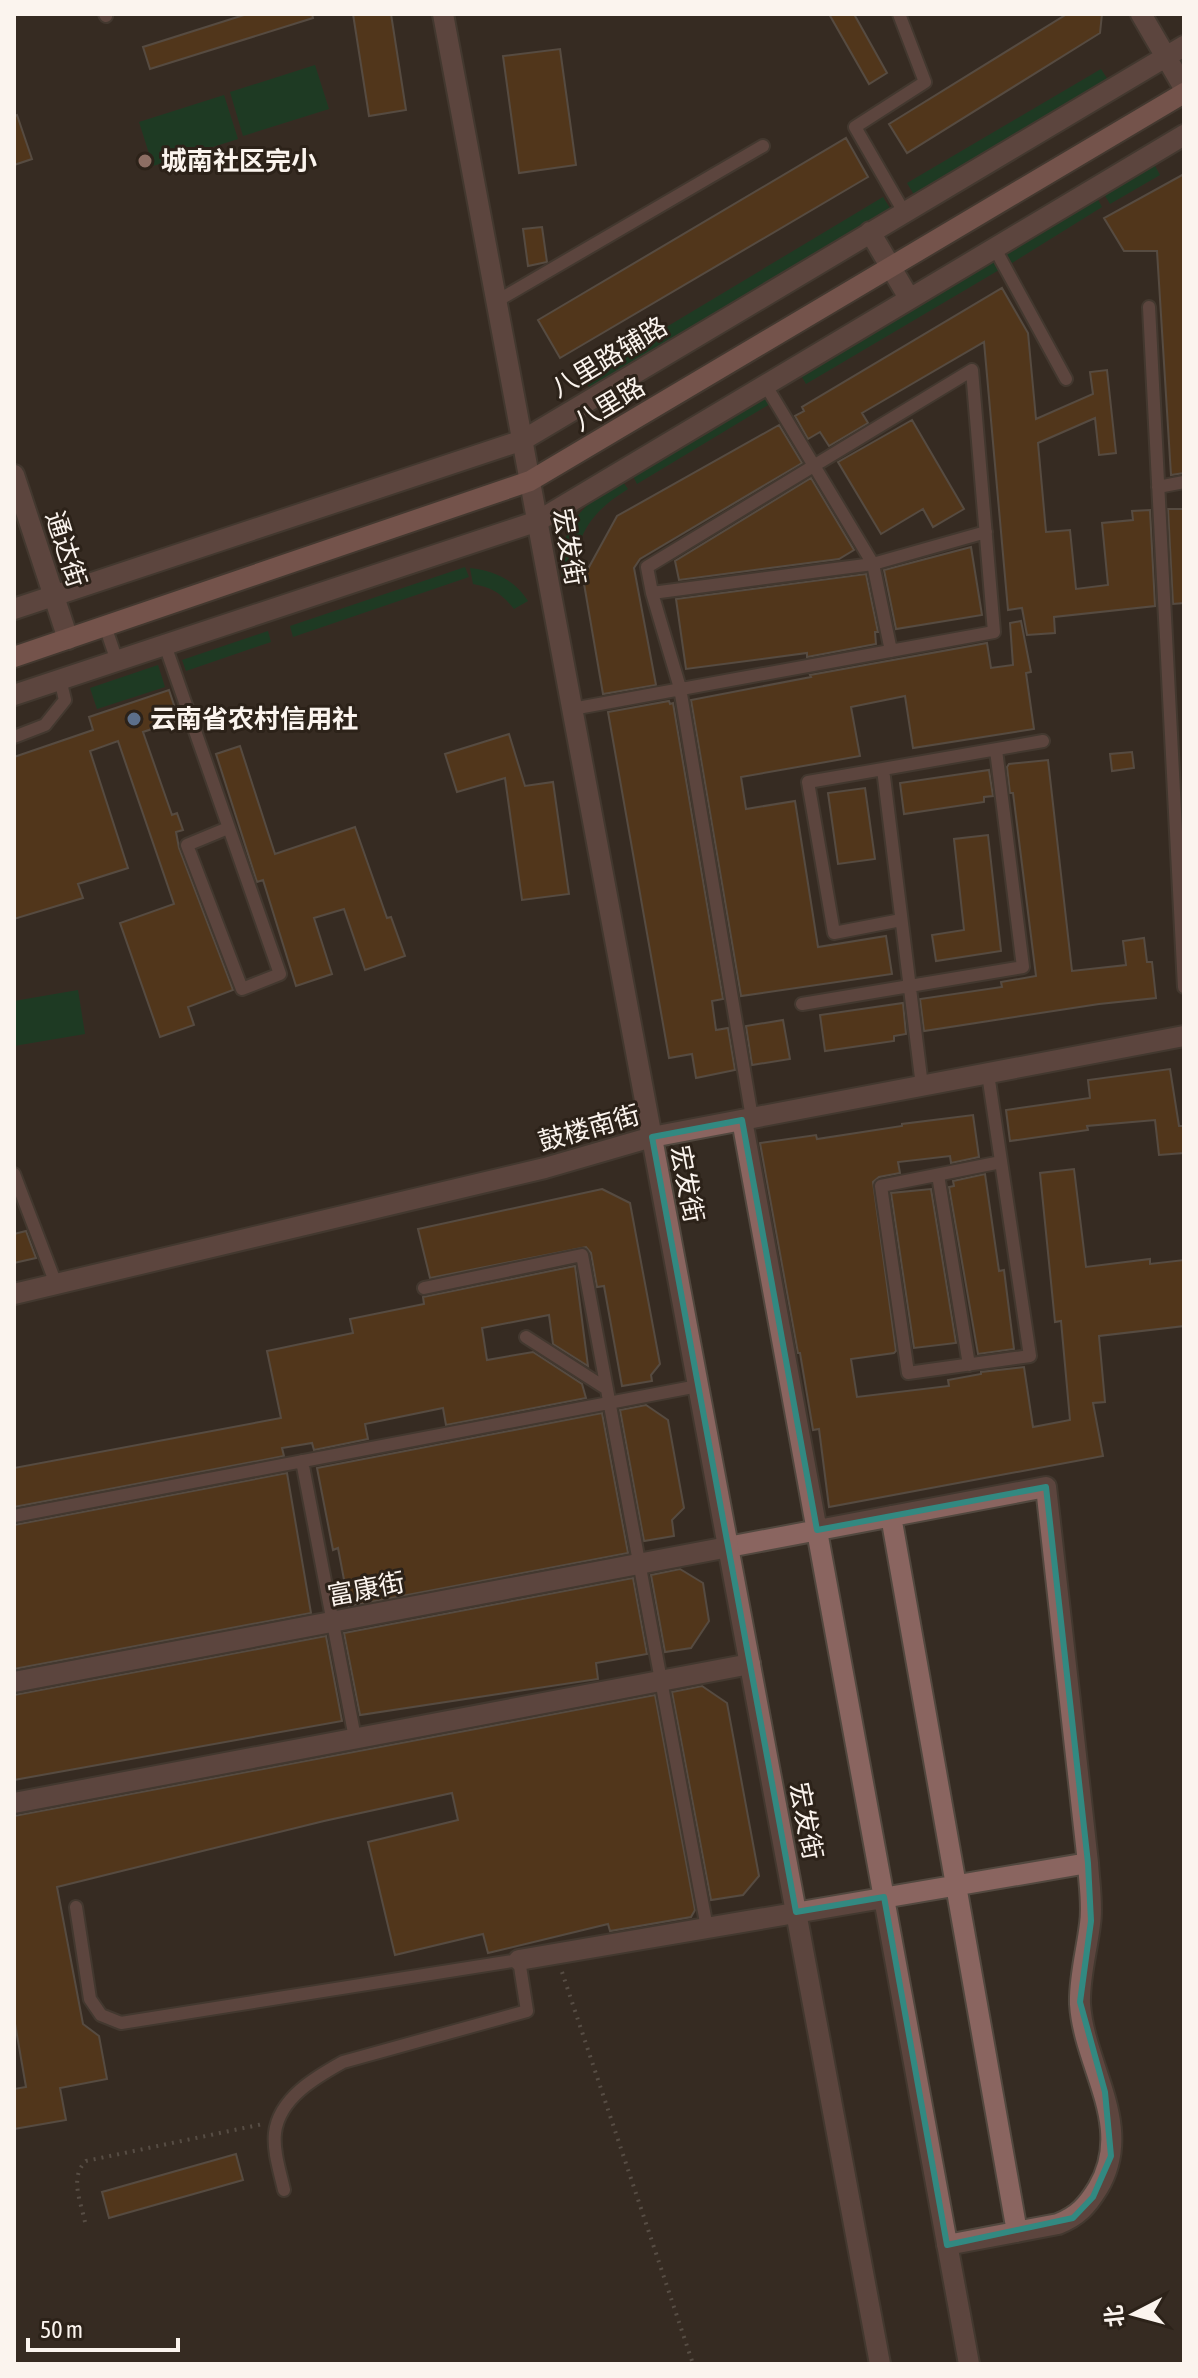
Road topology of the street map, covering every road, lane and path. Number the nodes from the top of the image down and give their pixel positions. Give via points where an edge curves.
1 (443, 14) edge
2 (899, 14) edge
3 (1141, 14) edge
4 (1184, 46) edge
5 (1166, 57) junction
6 (1184, 90) edge
7 (1184, 135) edge
8 (763, 146) dead end
9 (904, 212) junction
10 (870, 232) junction
11 (994, 247) junction
12 (891, 267) junction
13 (909, 298) junction
14 (497, 301) junction
15 (1149, 307) dead end
16 (1066, 379) dead end
17 (765, 384) junction
18 (523, 440) junction
19 (814, 466) junction
20 (14, 475) edge
21 (530, 481) junction
22 (1184, 482) edge
23 (1158, 487) junction
24 (538, 521) junction
25 (986, 532) junction
26 (873, 564) junction
27 (652, 593) junction
28 (54, 596) junction
29 (14, 609) edge
30 (105, 626) junction
31 (68, 639) junction
32 (165, 645) junction
33 (891, 651) junction
34 (14, 657) edge
35 (117, 661) junction
36 (60, 679) junction
37 (680, 688) junction
38 (14, 695) edge
39 (572, 709) junction
40 (14, 737) edge
41 (1043, 741) dead end
42 (996, 750) junction
43 (883, 769) junction
44 (228, 828) junction
45 (901, 920) junction
46 (910, 987) junction
47 (1184, 987) edge
48 (802, 1004) dead end
49 (1184, 1036) edge
50 (988, 1074) junction
51 (922, 1086) junction
52 (747, 1119) junction
53 (652, 1137) junction
54 (1001, 1162) junction
55 (14, 1174) edge
56 (938, 1175) junction
57 (56, 1284) junction
58 (424, 1288) dead end
59 (14, 1294) edge
60 (526, 1337) dead end
61 (969, 1365) junction
62 (698, 1386) junction
63 (607, 1389) junction
64 (608, 1403) junction
65 (302, 1461) junction
66 (14, 1516) edge
67 (891, 1516) junction
68 (817, 1530) junction
69 (728, 1547) junction
70 (639, 1564) junction
71 (332, 1622) junction
72 (750, 1664) junction
73 (661, 1680) junction
74 (14, 1682) edge
75 (355, 1738) junction
76 (14, 1803) edge
77 (1088, 1863) junction
78 (956, 1885) junction
79 (884, 1897) junction
80 (76, 1907) dead end
81 (796, 1912) junction
82 (707, 1928) junction
83 (555, 1953) junction
84 (519, 1960) junction
85 (279, 2120) junction
86 (284, 2190) dead end
87 (85, 2222) dead end
88 (1017, 2232) junction
89 (947, 2245) junction
90 (693, 2364) edge
91 (880, 2364) edge
92 (969, 2364) edge

1 - 14 street, 宏发街
2 - 9 lane via 925,82 855,127
3 - 5 street
4 - 5 street, 八里路辅路
5 - 6 street
5 - 9 street, 八里路辅路
6 - 12 main road, 八里路
7 - 11 street
8 - 14 lane
9 - 10 street, 八里路辅路
10 - 12 street
10 - 18 street, 八里路辅路
11 - 13 street
11 - 16 lane
12 - 13 street
12 - 21 main road, 八里路
13 - 17 street
14 - 18 street, 宏发街
15 - 23 lane
17 - 19 lane
17 - 24 street
18 - 21 street, 宏发街
18 - 28 street, 八里路辅路
19 - 25 lane via 972,370
19 - 26 lane
19 - 27 lane via 647,567
20 - 28 street, 通达街
21 - 24 street, 宏发街
21 - 30 main road, 八里路
22 - 23 lane
23 - 47 lane
24 - 32 street
24 - 39 street, 宏发街
25 - 26 lane
25 - 33 lane via 994,632
26 - 27 lane
26 - 33 lane
27 - 37 lane
28 - 29 street, 八里路辅路
28 - 31 street, 通达街
30 - 31 main road, 八里路
30 - 35 lane
31 - 34 main road, 八里路
32 - 35 street
32 - 44 lane
33 - 37 lane
35 - 36 street
36 - 38 street
36 - 40 lane via 65,700 45,725
37 - 39 lane
37 - 52 lane
39 - 53 street, 宏发街
41 - 42 lane
42 - 43 lane
42 - 46 lane via 1023,967
43 - 45 lane
43 - 45 lane via 808,782 834,933
44 - 44 lane via 280,974 242,989 187,845
45 - 46 lane
46 - 48 lane
46 - 51 lane
49 - 50 street, 鼓楼南街
50 - 51 street, 鼓楼南街
50 - 54 lane
51 - 52 street, 鼓楼南街
52 - 53 street, 鼓楼南街
52 - 68 street
53 - 57 street, 鼓楼南街 via 545,1168
53 - 62 street, 宏发街
54 - 56 lane
54 - 61 lane via 1030,1356
55 - 57 lane
56 - 61 lane
56 - 61 lane via 881,1186 908,1373
57 - 59 street, 鼓楼南街
58 - 63 lane via 582,1255
60 - 63 lane
62 - 64 lane
62 - 69 street, 宏发街
63 - 64 lane
64 - 65 lane
64 - 70 lane
65 - 66 lane
65 - 71 lane
67 - 68 street, 富康街
67 - 77 street, 富康街 via 1046,1487
67 - 78 street
68 - 69 street, 富康街
68 - 79 street
69 - 70 street, 富康街
69 - 72 street, 宏发街
70 - 71 street, 富康街
70 - 73 lane
71 - 74 street, 富康街
71 - 75 lane
72 - 73 street
72 - 81 street, 宏发街
73 - 75 street
73 - 82 lane
75 - 76 street
77 - 78 street
77 - 88 street via 1091,1921 1080,2002 1108,2106 1111,2156 1101,2183 1073,2218
78 - 79 street
78 - 88 street
79 - 81 street
79 - 89 street
80 - 84 lane via 90,1999 101,2015 121,2023
81 - 82 street
81 - 91 street, 宏发街
82 - 83 street
83 - 84 street
83 - 90 path
84 - 85 lane via 527,2011 343,2062 298,2092
85 - 86 lane via 275,2133
85 - 87 path via 86,2161 76,2179
88 - 89 street
89 - 92 street

